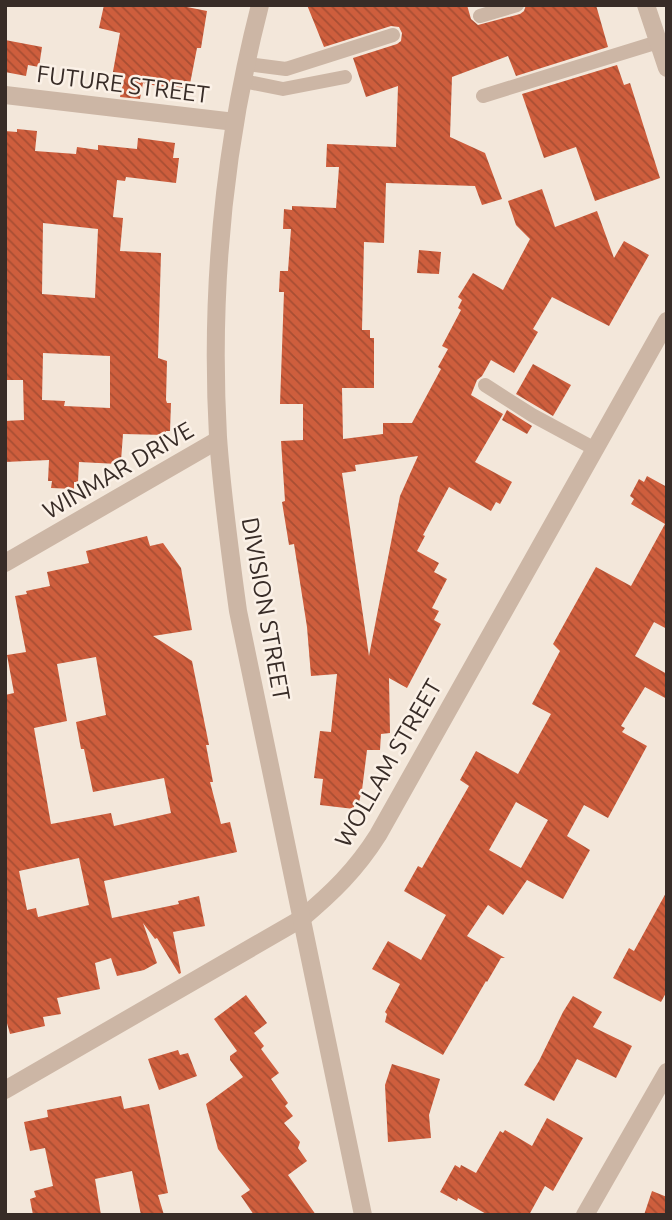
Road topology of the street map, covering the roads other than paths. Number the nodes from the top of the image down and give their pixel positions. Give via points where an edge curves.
1 (260, 5) edge
2 (517, 5) edge
3 (646, 5) edge
4 (480, 16) dead end
5 (393, 35) dead end
6 (659, 42) junction
7 (667, 68) edge
8 (245, 73) junction
9 (345, 77) dead end
10 (5, 95) edge
11 (483, 96) dead end
12 (235, 122) junction
13 (667, 321) edge
14 (485, 385) dead end
15 (218, 440) junction
16 (595, 449) junction
17 (5, 564) edge
18 (301, 919) junction
19 (667, 1072) edge
20 (5, 1090) edge
21 (363, 1215) edge
22 (585, 1215) edge

1 - 8 street, DIVISION STREET
2 - 4 lane
3 - 6 street
5 - 8 lane via 286,69
6 - 7 street
6 - 11 lane
8 - 9 lane via 283,89
8 - 12 street, DIVISION STREET
10 - 12 street, FUTURE STREET
12 - 15 street, DIVISION STREET via 216,328
13 - 16 street, WOLLAM STREET
14 - 16 lane
15 - 17 street, WINMAR DRIVE
15 - 18 street, DIVISION STREET via 238,611
16 - 18 street, WOLLAM STREET via 371,846 337,889
18 - 20 street, WOLLAM STREET
18 - 21 street, DIVISION STREET
19 - 22 street

